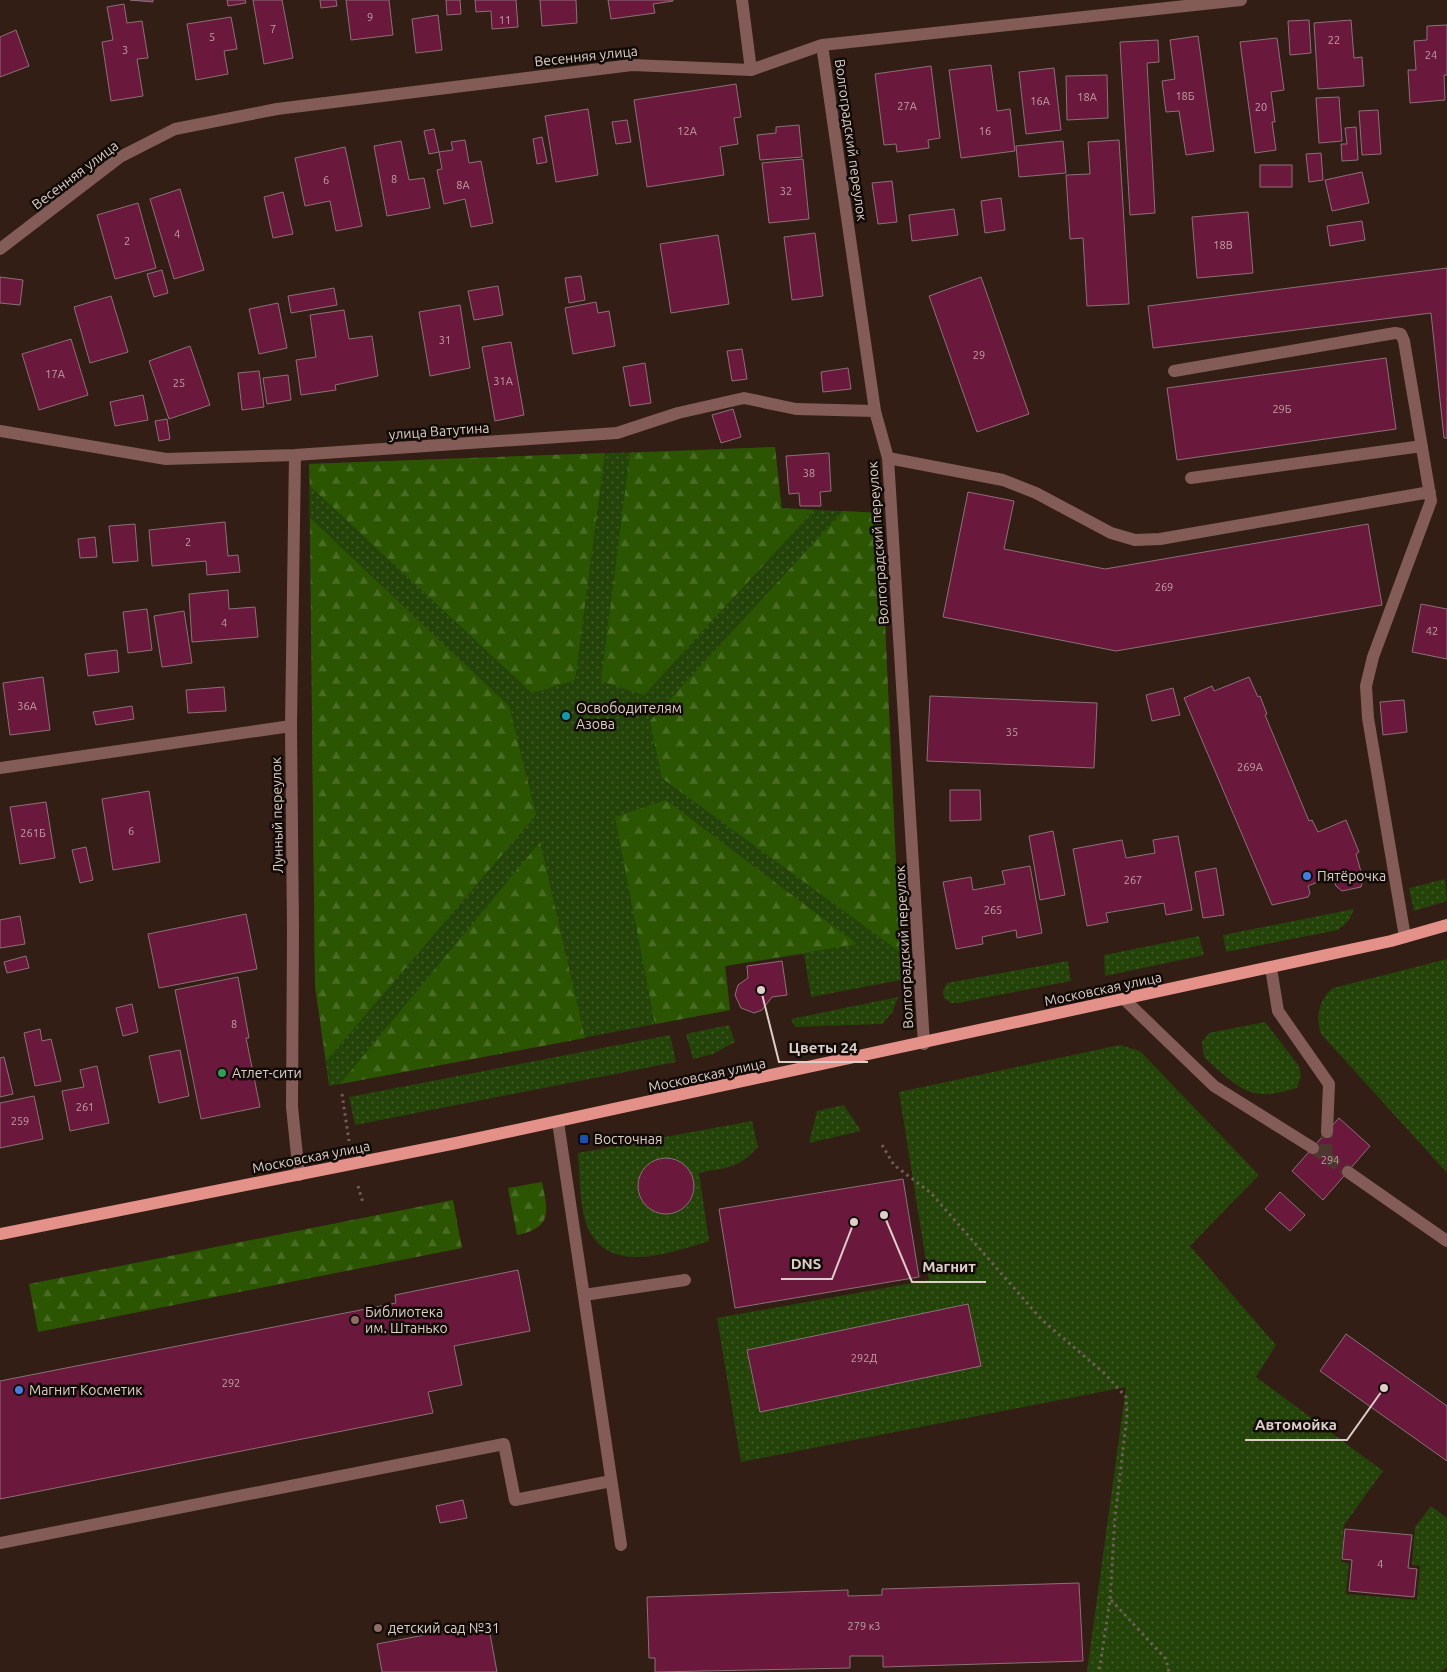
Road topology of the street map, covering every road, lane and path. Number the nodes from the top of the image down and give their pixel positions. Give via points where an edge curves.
1 (742, 0) edge
2 (1241, 0) edge
3 (822, 45) junction
4 (751, 70) junction
5 (0, 249) edge
6 (1174, 371) dead end
7 (875, 411) junction
8 (0, 431) edge
9 (1422, 446) junction
10 (296, 455) junction
11 (888, 458) junction
12 (1191, 478) dead end
13 (1430, 492) junction
14 (291, 726) junction
15 (0, 768) edge
16 (1447, 925) edge
17 (1405, 937) junction
18 (1271, 968) junction
19 (1125, 1000) junction
20 (924, 1044) junction
21 (558, 1122) junction
22 (1327, 1132) tunnel mouth
23 (882, 1145) dead end
24 (1312, 1148) tunnel mouth
25 (1348, 1172) tunnel mouth
26 (299, 1175) junction
27 (0, 1234) edge
28 (1447, 1242) edge
29 (685, 1280) dead end
30 (584, 1295) junction
31 (611, 1481) junction
32 (0, 1543) edge
33 (620, 1545) dead end
34 (1110, 1600) junction
35 (1099, 1672) edge
36 (1169, 1672) edge

1 - 4 street
2 - 3 street, Весенняя улица
3 - 4 street, Весенняя улица
3 - 7 street, Волгоградский переулок
4 - 5 street, Весенняя улица via 632,65 277,109 175,129 120,157
6 - 9 street via 1402,334
7 - 10 street, улица Ватутина via 796,409 744,398 678,412 617,434
7 - 11 street, Волгоградский переулок
8 - 10 street, улица Ватутина via 166,459
9 - 12 street
9 - 13 street
10 - 14 street, Лунный переулок
11 - 13 street via 1003,480 1036,493 1111,533 1135,540 1160,539
11 - 20 street, Волгоградский переулок
13 - 17 street via 1431,501 1373,657 1366,686 1368,718
14 - 15 street
14 - 26 street, Лунный переулок via 292,1107
16 - 17 main road, Московская улица
17 - 18 main road, Московская улица
18 - 19 main road, Московская улица
18 - 22 street via 1278,1011 1329,1084
19 - 20 main road, Московская улица
19 - 24 street via 1214,1086
20 - 21 main road, Московская улица
21 - 26 main road, Московская улица
21 - 30 street
23 - 34 path via 894,1165 931,1193 1042,1320 1104,1373 1126,1397 1128,1415 1115,1518
25 - 28 street
26 - 27 main road, Московская улица
29 - 30 street
30 - 31 street
31 - 32 street via 515,1500 504,1444
31 - 33 street
34 - 35 path
34 - 36 path via 1166,1659

